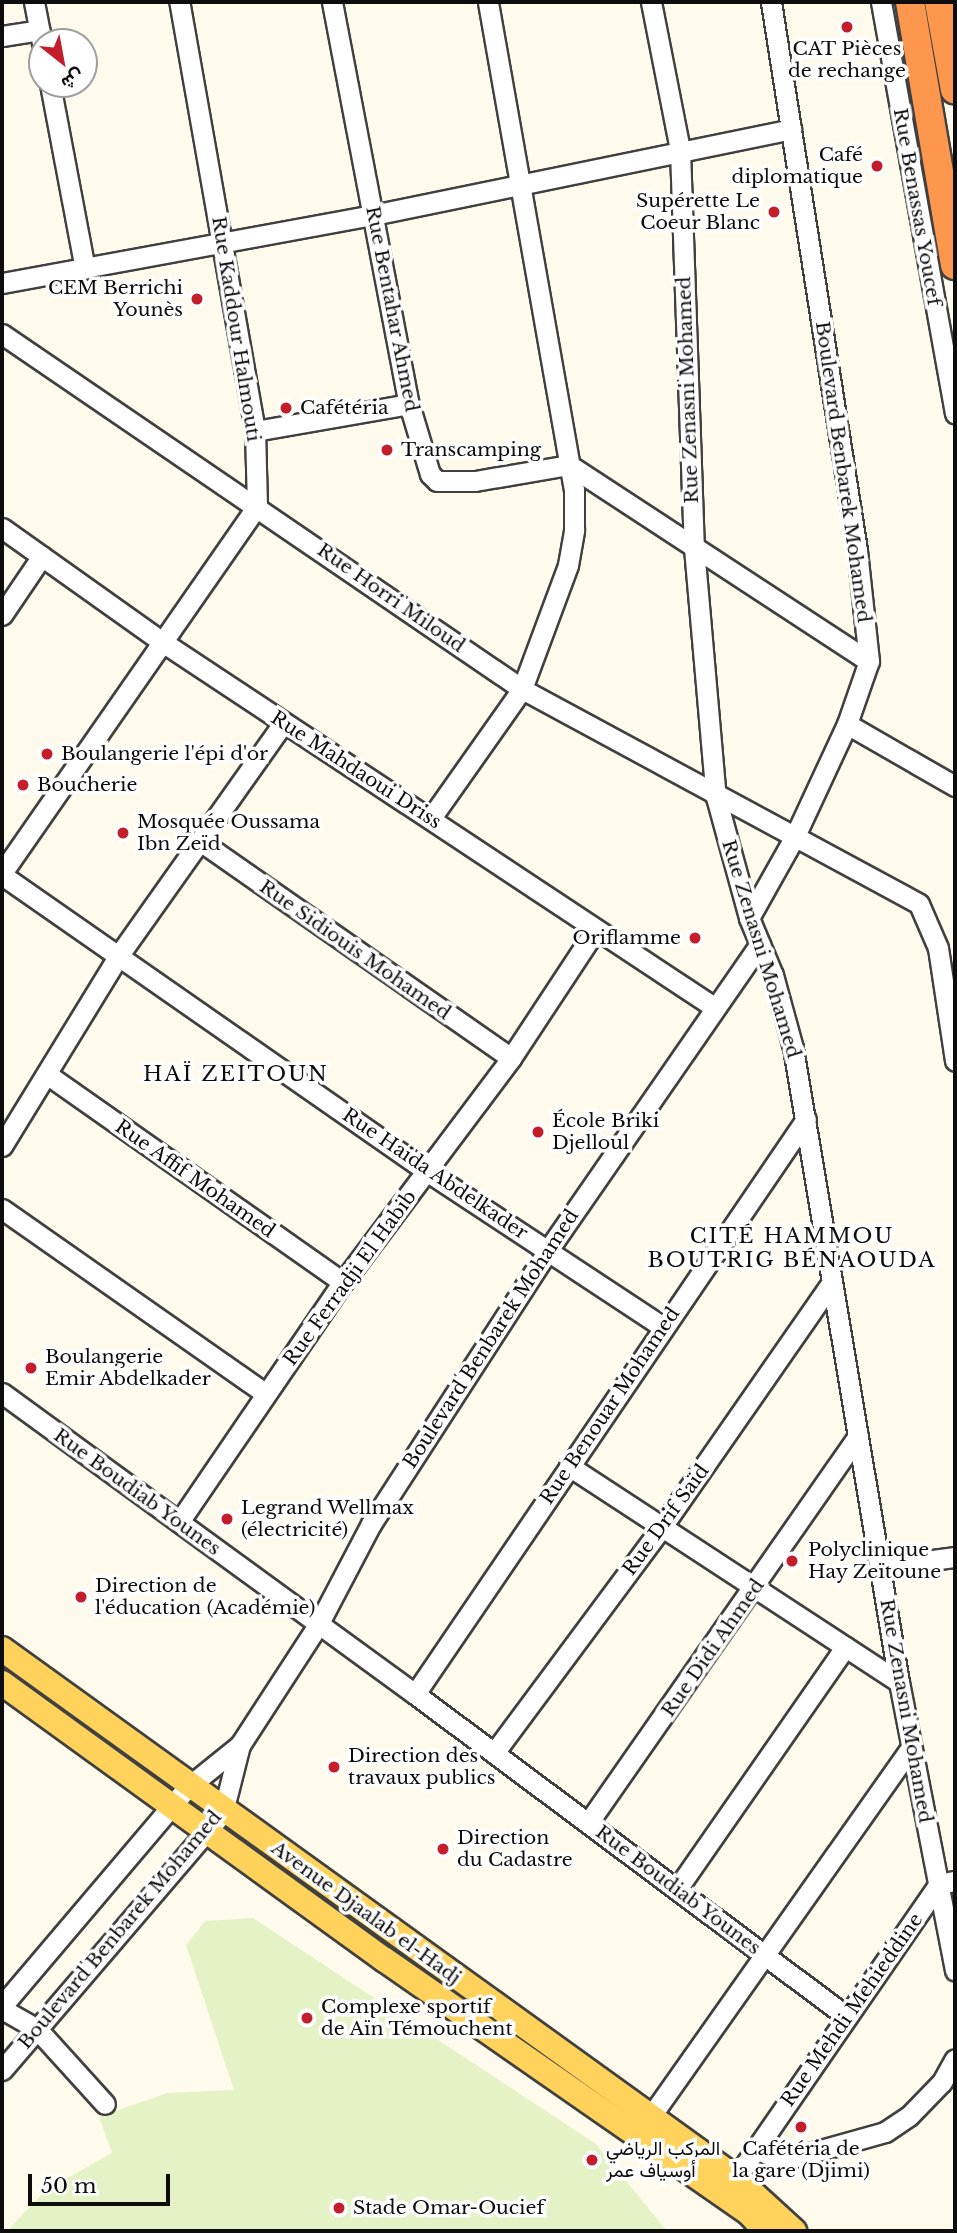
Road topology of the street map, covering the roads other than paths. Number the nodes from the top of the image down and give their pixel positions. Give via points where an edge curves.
1 (34, 2) edge
2 (179, 2) edge
3 (332, 2) edge
4 (488, 2) edge
5 (651, 2) edge
6 (771, 2) edge
7 (881, 2) edge
8 (910, 2) edge
9 (939, 2) edge
10 (39, 28) edge
11 (2, 36) edge
12 (28, 37) edge
13 (955, 90) edge
14 (53, 98) edge
15 (791, 129) junction
16 (680, 150) junction
17 (519, 184) junction
18 (373, 215) junction
19 (222, 243) junction
20 (955, 265) edge
21 (85, 269) junction
22 (2, 283) edge
23 (2, 334) edge
24 (409, 404) junction
25 (955, 413) edge
26 (255, 431) junction
27 (569, 465) junction
28 (257, 506) junction
29 (2, 528) edge
30 (694, 548) junction
31 (42, 556) junction
32 (2, 615) edge
33 (161, 641) junction
34 (869, 661) junction
35 (522, 689) junction
36 (284, 723) junction
37 (847, 724) junction
38 (955, 786) edge
39 (716, 797) junction
40 (431, 818) junction
41 (795, 836) junction
42 (200, 841) junction
43 (2, 874) edge
44 (749, 918) junction
45 (594, 932) junction
46 (760, 944) junction
47 (119, 955) junction
48 (714, 1007) junction
49 (511, 1058) junction
50 (955, 1061) edge
51 (48, 1075) junction
52 (806, 1119) junction
53 (2, 1146) edge
54 (428, 1172) junction
55 (2, 1209) edge
56 (548, 1250) junction
57 (343, 1283) junction
58 (831, 1283) junction
59 (663, 1327) junction
60 (2, 1393) edge
61 (267, 1394) junction
62 (858, 1436) junction
63 (569, 1466) junction
64 (179, 1522) junction
65 (662, 1528) junction
66 (955, 1557) edge
67 (880, 1567) junction
68 (754, 1590) junction
69 (318, 1625) junction
70 (845, 1647) junction
71 (2, 1649) edge
72 (899, 1682) junction
73 (2, 1683) edge
74 (415, 1693) junction
75 (240, 1745) junction
76 (910, 1749) junction
77 (494, 1753) junction
78 (188, 1787) junction
79 (174, 1808) junction
80 (216, 1822) junction
81 (588, 1823) junction
82 (947, 1883) edge
83 (677, 1889) junction
84 (766, 1955) junction
85 (955, 1971) edge
86 (2, 2008) edge
87 (846, 2015) junction
88 (37, 2029) junction
89 (955, 2059) edge
90 (2, 2070) edge
91 (105, 2104) dead end
92 (651, 2116) junction
93 (757, 2150) junction
94 (736, 2178) junction
95 (766, 2231) edge
96 (794, 2231) edge

1 - 10 street
2 - 19 street, Rue Kaddour Halmouti
3 - 18 street, Rue Bentahar Ahmed
4 - 17 street
5 - 16 street, Rue Zenasni Mohamed
6 - 15 street, Boulevard Benbarek Mohamed
7 - 25 street, Rue Benassas Youcef
8 - 20 highway
9 - 13 highway
11 - 12 street
14 - 21 street
15 - 16 street
15 - 34 street, Boulevard Benbarek Mohamed via 857,550
16 - 17 street
16 - 30 street, Rue Zenasni Mohamed
17 - 18 street
17 - 27 street
18 - 19 street
18 - 24 street, Rue Bentahar Ahmed
19 - 21 street
19 - 26 street, Rue Kaddour Halmouti
21 - 22 street
23 - 28 street, Rue Horri Miloud
24 - 26 street
24 - 27 street, Rue Bentahar Ahmed via 423,457 437,481 475,481
26 - 28 street, Rue Kaddour Halmouti
27 - 30 street
27 - 35 street via 574,517 568,565
28 - 33 street
28 - 35 street, Rue Horri Miloud
29 - 31 street, Rue Mahdaoui Driss
30 - 34 street
30 - 39 street, Rue Zenasni Mohamed
31 - 32 street
31 - 33 street, Rue Mahdaoui Driss
33 - 36 street, Rue Mahdaoui Driss
33 - 43 street
34 - 37 street, Boulevard Benbarek Mohamed
35 - 39 street, Rue Horri Miloud
35 - 40 street
36 - 40 street, Rue Mahdaoui Driss
36 - 42 street
37 - 38 street
37 - 41 street, Boulevard Benbarek Mohamed
39 - 41 street, Rue Horri Miloud
39 - 44 street, Rue Zenasni Mohamed
40 - 45 street, Rue Mahdaoui Driss
41 - 44 street, Boulevard Benbarek Mohamed
41 - 50 street, Rue Horri Miloud via 919,904 933,927 938,948
42 - 47 street
42 - 49 street, Rue Sidiouis Mohamed
43 - 47 street, Rue Haida Abdelkader
44 - 46 street, Rue Zenasni Mohamed
45 - 48 street, Rue Mahdaoui Driss
45 - 49 street, Rue Ferradji El Habib
46 - 48 street, Boulevard Benbarek Mohamed
46 - 52 street, Rue Zenasni Mohamed via 793,1048
47 - 51 street
47 - 54 street, Rue Haida Abdelkader
48 - 56 street, Boulevard Benbarek Mohamed
49 - 54 street, Rue Ferradji El Habib
51 - 53 street
51 - 57 street, Rue Affif Mohamed
52 - 58 street, Rue Zenasni Mohamed
52 - 59 street, Rue Benouar Mohamed
54 - 56 street, Rue Haida Abdelkader
54 - 57 street, Rue Ferradji El Habib
55 - 61 street
56 - 59 street, Rue Haida Abdelkader
56 - 69 street, Boulevard Benbarek Mohamed via 371,1524
57 - 61 street, Rue Ferradji El Habib
58 - 62 street, Rue Zenasni Mohamed
58 - 65 street, Rue Drif Saïd
59 - 63 street, Rue Benouar Mohamed
60 - 64 street, Rue Boudiab Younes
61 - 64 street, Rue Ferradji El Habib
62 - 67 street, Rue Zenasni Mohamed
62 - 68 street, Rue Didi Ahmed
63 - 65 street
63 - 74 street, Rue Benouar Mohamed
64 - 69 street, Rue Boudiab Younes
65 - 68 street
65 - 77 street, Rue Drif Saïd
66 - 67 street
67 - 72 street, Rue Zenasni Mohamed
68 - 70 street
68 - 81 street, Rue Didi Ahmed
69 - 74 street, Rue Boudiab Younes
69 - 75 street, Boulevard Benbarek Mohamed
70 - 72 street
70 - 83 street
71 - 78 main road, Avenue Djaalab el-Hadj
72 - 76 street, Rue Zenasni Mohamed
73 - 79 main road, Avenue Djaalab el-Hadj
74 - 77 street, Rue Boudiab Younes
75 - 78 street, Boulevard Benbarek Mohamed
75 - 80 street, Boulevard Benbarek Mohamed
76 - 82 street, Rue Zenasni Mohamed
76 - 84 street
77 - 81 street, Rue Boudiab Younes
78 - 79 street, Boulevard Benbarek Mohamed
78 - 80 main road, Avenue Djaalab el-Hadj
79 - 80 main road, Avenue Djaalab el-Hadj
79 - 86 street, Boulevard Benbarek Mohamed
80 - 88 street, Boulevard Benbarek Mohamed
80 - 92 main road, Avenue Djaalab el-Hadj
80 - 95 main road, Avenue Djaalab el-Hadj via 749,2213
81 - 83 street, Rue Boudiab Younes
82 - 85 street, Rue Zenasni Mohamed
82 - 87 street, Rue Mehdi Mehieddine
83 - 84 street, Rue Boudiab Younes
84 - 87 street, Rue Boudiab Younes
84 - 92 street
86 - 88 street
87 - 93 street, Rue Mehdi Mehieddine
88 - 90 street, Boulevard Benbarek Mohamed
88 - 91 street
89 - 93 street via 942,2082 885,2132 796,2157 775,2157
92 - 94 main road, Avenue Djaalab el-Hadj
93 - 94 street, Rue Mehdi Mehieddine
94 - 96 main road, Avenue Djaalab el-Hadj

